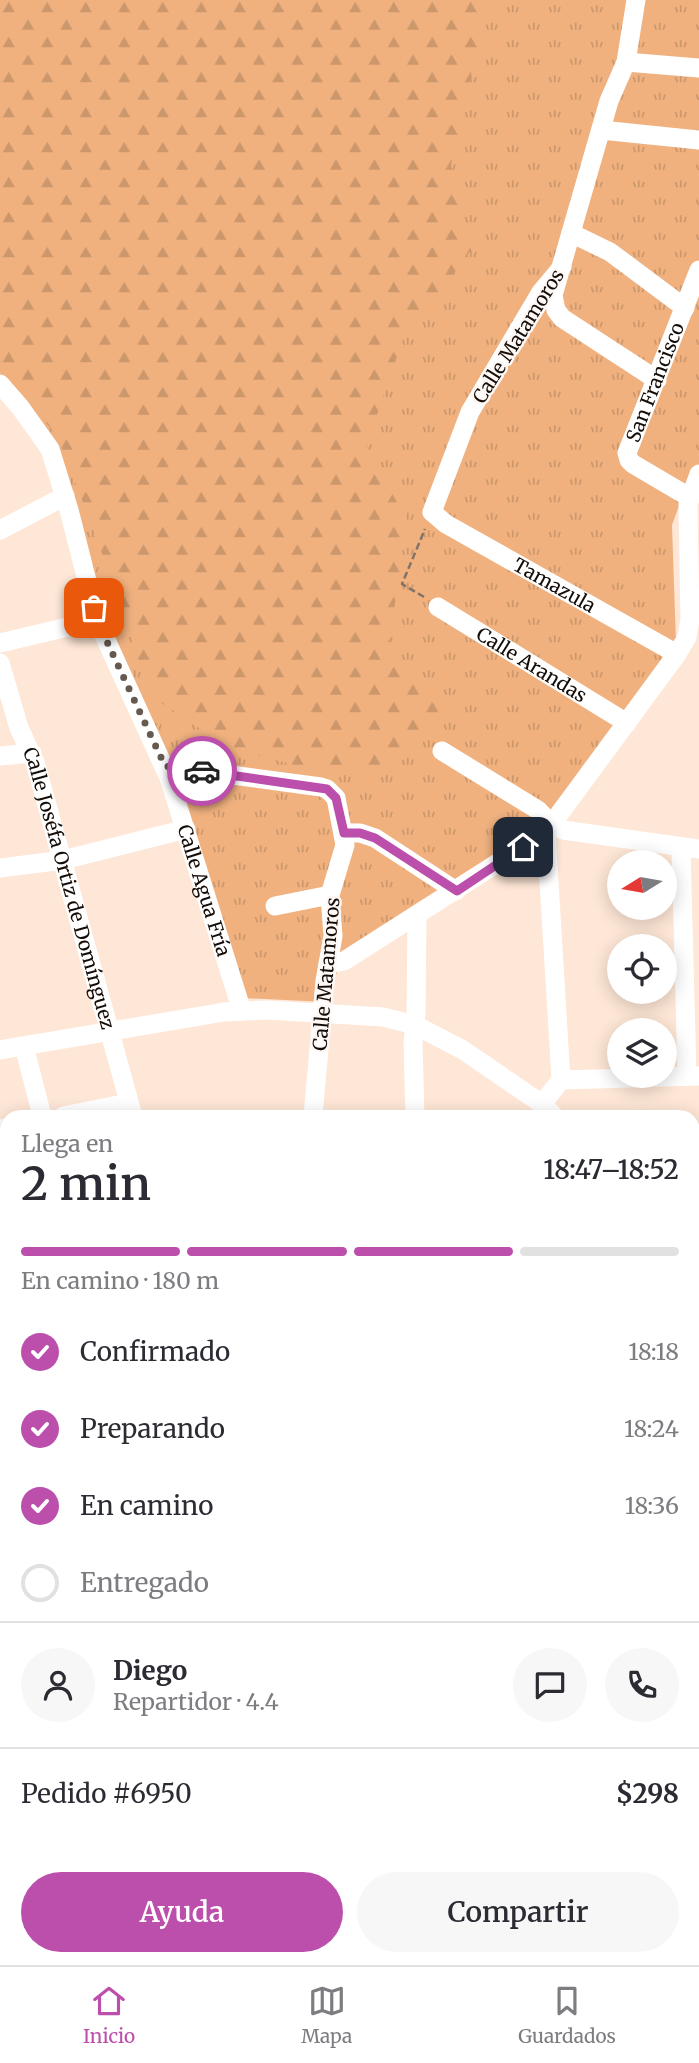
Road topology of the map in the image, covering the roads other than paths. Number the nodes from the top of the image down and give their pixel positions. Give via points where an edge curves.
1 (636, 0) edge
2 (626, 62) junction
3 (699, 68) edge
4 (601, 130) junction
5 (699, 139) edge
6 (571, 233) junction
7 (562, 267) junction
8 (699, 270) edge
9 (684, 308) junction
10 (657, 380) junction
11 (0, 384) edge
12 (699, 474) edge
13 (65, 496) junction
14 (689, 497) junction
15 (432, 512) joint
16 (0, 530) edge
17 (438, 607) road end
18 (97, 620) junction
19 (0, 643) edge
20 (677, 654) junction
21 (0, 663) edge
22 (627, 723) junction
23 (442, 751) dead end
24 (32, 753) junction
25 (0, 756) edge
26 (165, 766) junction
27 (186, 829) junction
28 (549, 829) junction
29 (344, 833) junction
30 (690, 848) edge
31 (63, 860) junction
32 (0, 867) edge
33 (457, 891) junction
34 (330, 895) junction
35 (275, 906) dead end
36 (417, 916) junction
37 (328, 964) junction
38 (242, 1011) junction
39 (323, 1013) junction
40 (415, 1025) junction
41 (107, 1031) junction
42 (24, 1046) junction
43 (0, 1050) edge
44 (693, 1076) edge
45 (561, 1080) junction
46 (40, 1110) edge
47 (130, 1110) edge
48 (314, 1110) edge
49 (415, 1110) edge
50 (548, 1110) edge

1 - 2 street, Calle Matamoros
2 - 3 street
2 - 4 street, Calle Matamoros
4 - 5 street
4 - 6 street, Calle Matamoros
6 - 7 street, Calle Matamoros
6 - 9 street via 618,258
7 - 10 street via 553,295 562,318
7 - 15 street, Calle Matamoros via 541,292 470,412
8 - 9 street, San Francisco
9 - 10 street, San Francisco
10 - 14 street, San Francisco via 628,456 633,464
11 - 13 street, Calle Agua Fría via 50,449
12 - 14 street
13 - 16 street
13 - 18 street, Calle Agua Fría
14 - 20 street via 690,628
15 - 20 street, Tamazula
17 - 22 street, Calle Arandas
18 - 19 street
18 - 26 street, Calle Agua Fría
20 - 22 street
21 - 24 street, Calle Joséfa Ortiz de Domínguez via 19,728
22 - 28 street
23 - 28 street via 537,810
24 - 25 street
24 - 31 street, Calle Joséfa Ortiz de Domínguez
26 - 27 street, Calle Agua Fría
26 - 29 street, Calle Matamoros via 321,787 332,793 338,804
27 - 31 street
27 - 38 street, Calle Agua Fría
28 - 30 street
28 - 33 street
28 - 45 street
29 - 33 street via 375,838
29 - 34 street, Calle Matamoros via 344,853
30 - 44 street
31 - 32 street
31 - 41 street, Calle Joséfa Ortiz de Domínguez
33 - 36 street
34 - 35 street
34 - 37 street, Calle Matamoros via 333,936
36 - 37 street via 344,961
36 - 40 street
37 - 39 street, Calle Matamoros
38 - 39 street
38 - 41 street
39 - 40 street via 383,1017
39 - 48 street, Calle Matamoros
40 - 49 street
40 - 50 street via 463,1050
41 - 42 street
41 - 47 street, Calle Joséfa Ortiz de Domínguez
42 - 43 street
42 - 46 street
44 - 45 street
45 - 50 street

